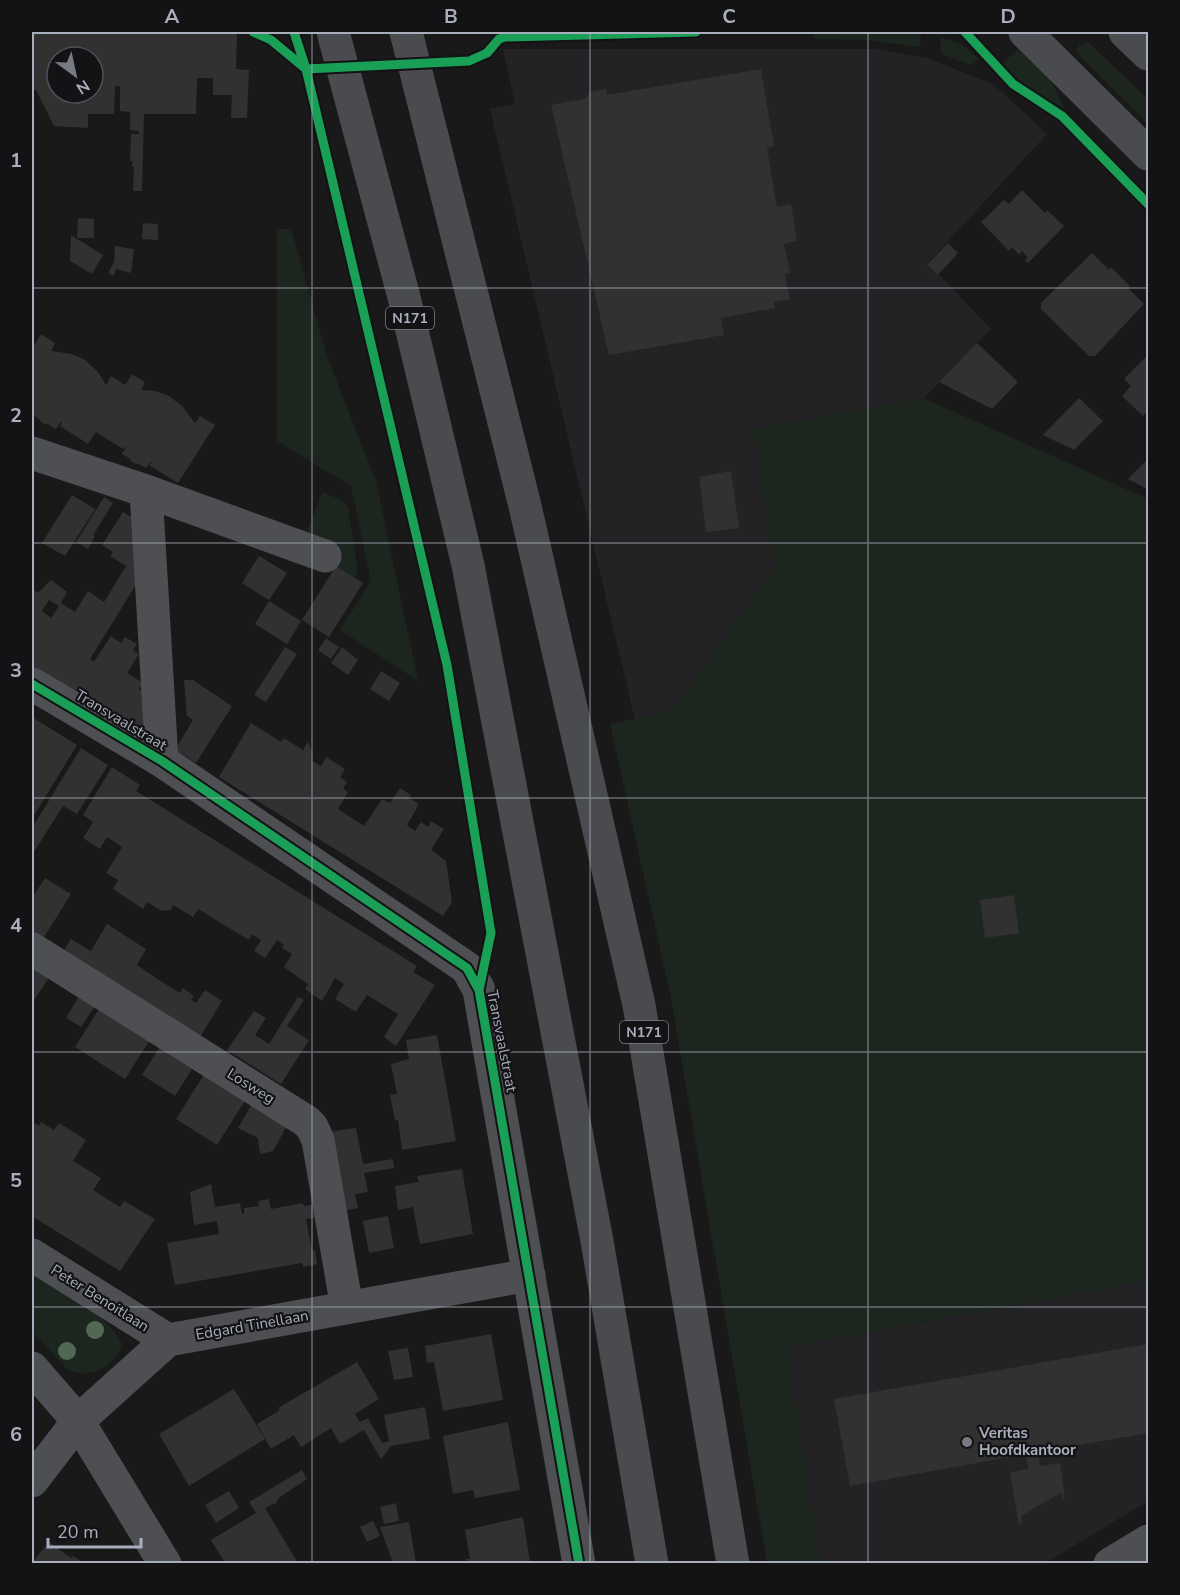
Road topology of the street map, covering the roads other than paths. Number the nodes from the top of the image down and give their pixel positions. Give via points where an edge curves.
1 (333, 32) edge
2 (406, 32) edge
3 (1026, 32) edge
4 (1125, 32) edge
5 (1149, 54) edge
6 (1149, 154) edge
7 (32, 453) edge
8 (146, 491) junction
9 (325, 556) dead end
10 (32, 684) edge
11 (162, 761) junction
12 (32, 949) edge
13 (32, 1255) edge
14 (529, 1275) junction
15 (347, 1308) junction
16 (168, 1340) junction
17 (32, 1368) edge
18 (78, 1421) junction
19 (32, 1481) edge
20 (1149, 1541) edge
21 (165, 1563) edge
22 (579, 1563) edge
23 (652, 1563) edge
24 (733, 1563) edge
25 (1110, 1563) edge

1 - 23 main road, N171 via 404,297 468,565 597,1241
2 - 24 main road, N171 via 525,506 639,1005
3 - 6 main road
4 - 5 main road
7 - 8 street
8 - 9 street
8 - 11 street, Transvaalstraat
10 - 11 street, Transvaalstraat
11 - 14 street, Transvaalstraat via 467,968 479,990
12 - 15 street, Losweg via 306,1120 318,1140
13 - 16 street, Peter Benoitlaan
14 - 15 street, Edgard Tinellaan
14 - 22 street, Transvaalstraat
15 - 16 street, Edgard Tinellaan
16 - 18 street
17 - 18 street
18 - 19 street
18 - 21 street
20 - 25 street

